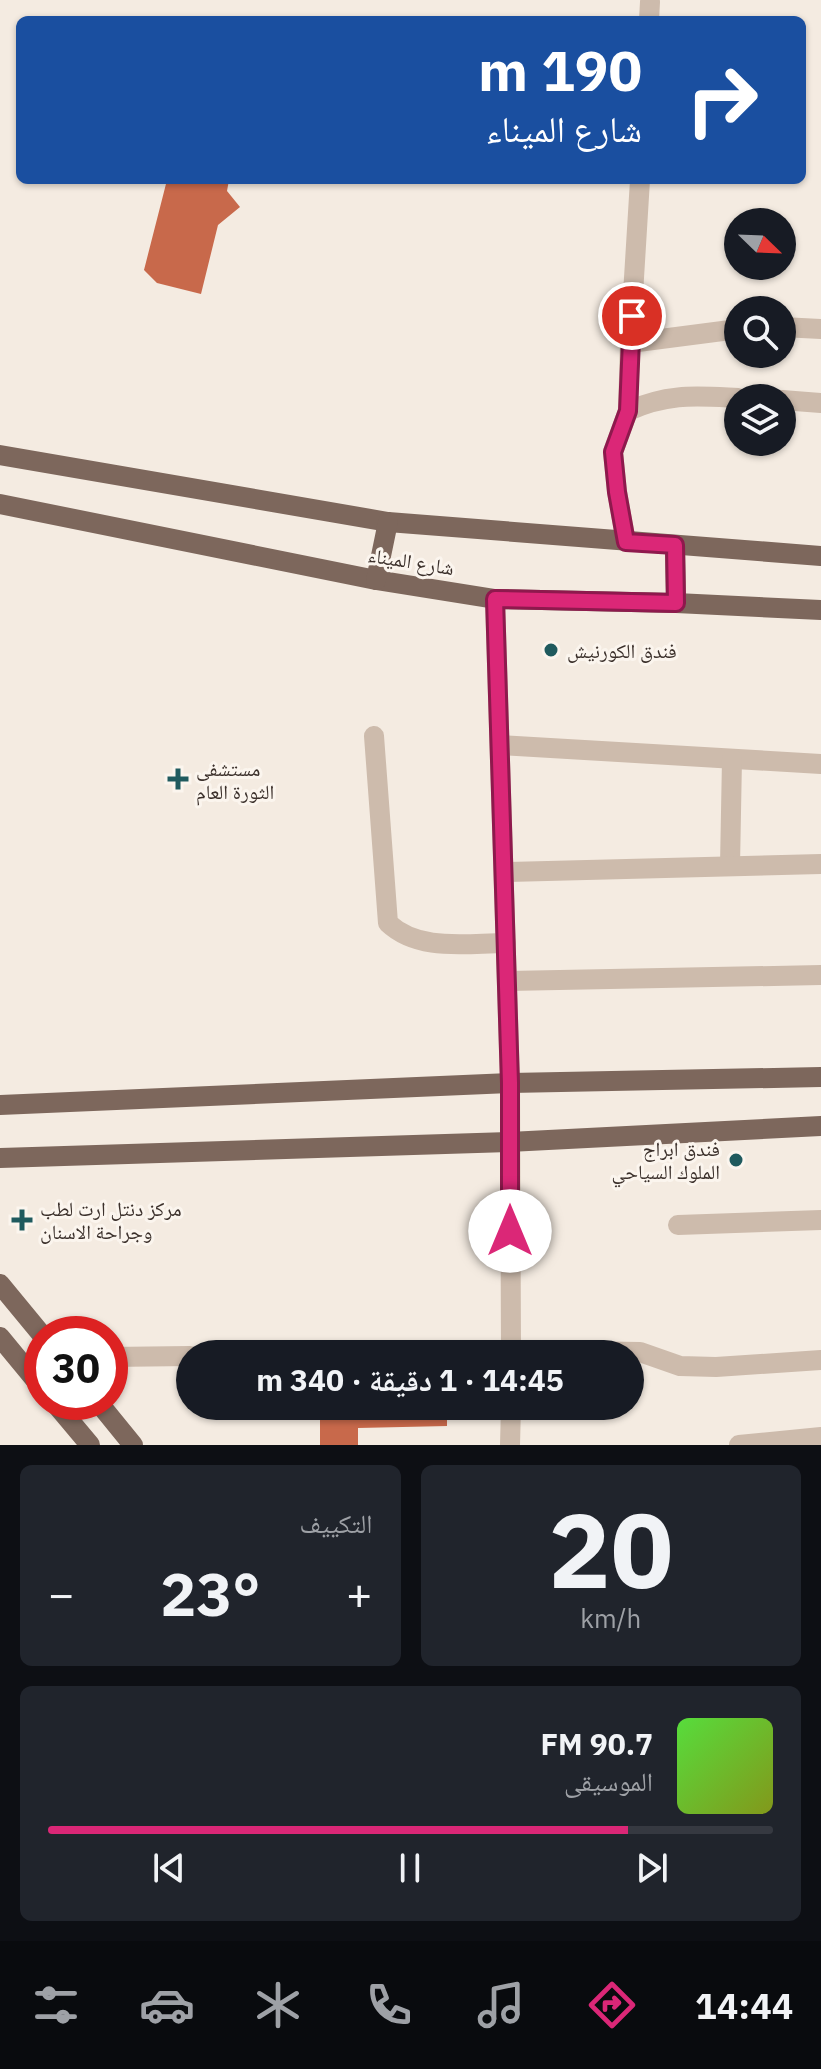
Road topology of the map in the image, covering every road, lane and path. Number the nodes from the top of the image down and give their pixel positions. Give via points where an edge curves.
1 (640, 184) edge
2 (796, 328) edge
3 (821, 329) edge
4 (724, 331) edge
5 (630, 343) junction
6 (724, 397) edge
7 (796, 401) edge
8 (821, 403) edge
9 (628, 411) junction
10 (0, 455) edge
11 (0, 504) edge
12 (388, 522) junction
13 (626, 542) junction
14 (675, 545) junction
15 (821, 556) edge
16 (376, 580) junction
17 (495, 599) junction
18 (676, 603) junction
19 (821, 610) edge
20 (374, 736) dead end
21 (500, 745) junction
22 (732, 759) junction
23 (821, 764) edge
24 (821, 864) edge
25 (730, 866) junction
26 (504, 872) junction
27 (506, 943) junction
28 (821, 975) edge
29 (507, 981) junction
30 (821, 1077) edge
31 (510, 1083) junction
32 (0, 1105) edge
33 (821, 1126) edge
34 (509, 1142) junction
35 (0, 1158) edge
36 (821, 1220) edge
37 (678, 1225) dead end
38 (0, 1284) edge
39 (26, 1316) edge
40 (0, 1337) edge
41 (511, 1340) edge
42 (644, 1353) edge
43 (176, 1356) edge
44 (128, 1357) edge
45 (821, 1360) edge
46 (24, 1366) edge
47 (69, 1420) edge
48 (113, 1420) edge
49 (511, 1420) edge
50 (821, 1437) edge
51 (90, 1445) edge
52 (133, 1445) edge
53 (510, 1445) edge
54 (739, 1445) edge

1 - 5 street
2 - 3 street
4 - 5 street
5 - 9 street
6 - 9 street via 686,395
7 - 8 street
9 - 13 street via 613,452
10 - 12 main road
11 - 16 main road, شارع الميناء
12 - 13 main road
12 - 16 main road
13 - 14 main road
14 - 15 main road
14 - 18 main road
16 - 17 main road, شارع الميناء
17 - 18 main road, شارع الميناء
17 - 21 street
18 - 19 main road, شارع الميناء
20 - 27 street via 388,923 419,943
21 - 22 street
21 - 26 street
22 - 23 street
22 - 25 street
24 - 25 street
25 - 26 street
26 - 27 street
27 - 29 street
28 - 29 street
29 - 31 street
30 - 31 main road
31 - 32 main road
31 - 34 street
33 - 34 main road
34 - 35 main road
34 - 41 street
36 - 37 street
38 - 39 main road
40 - 46 main road
42 - 45 street via 680,1366
43 - 44 street
47 - 51 main road
48 - 52 main road
49 - 53 street
50 - 54 street

